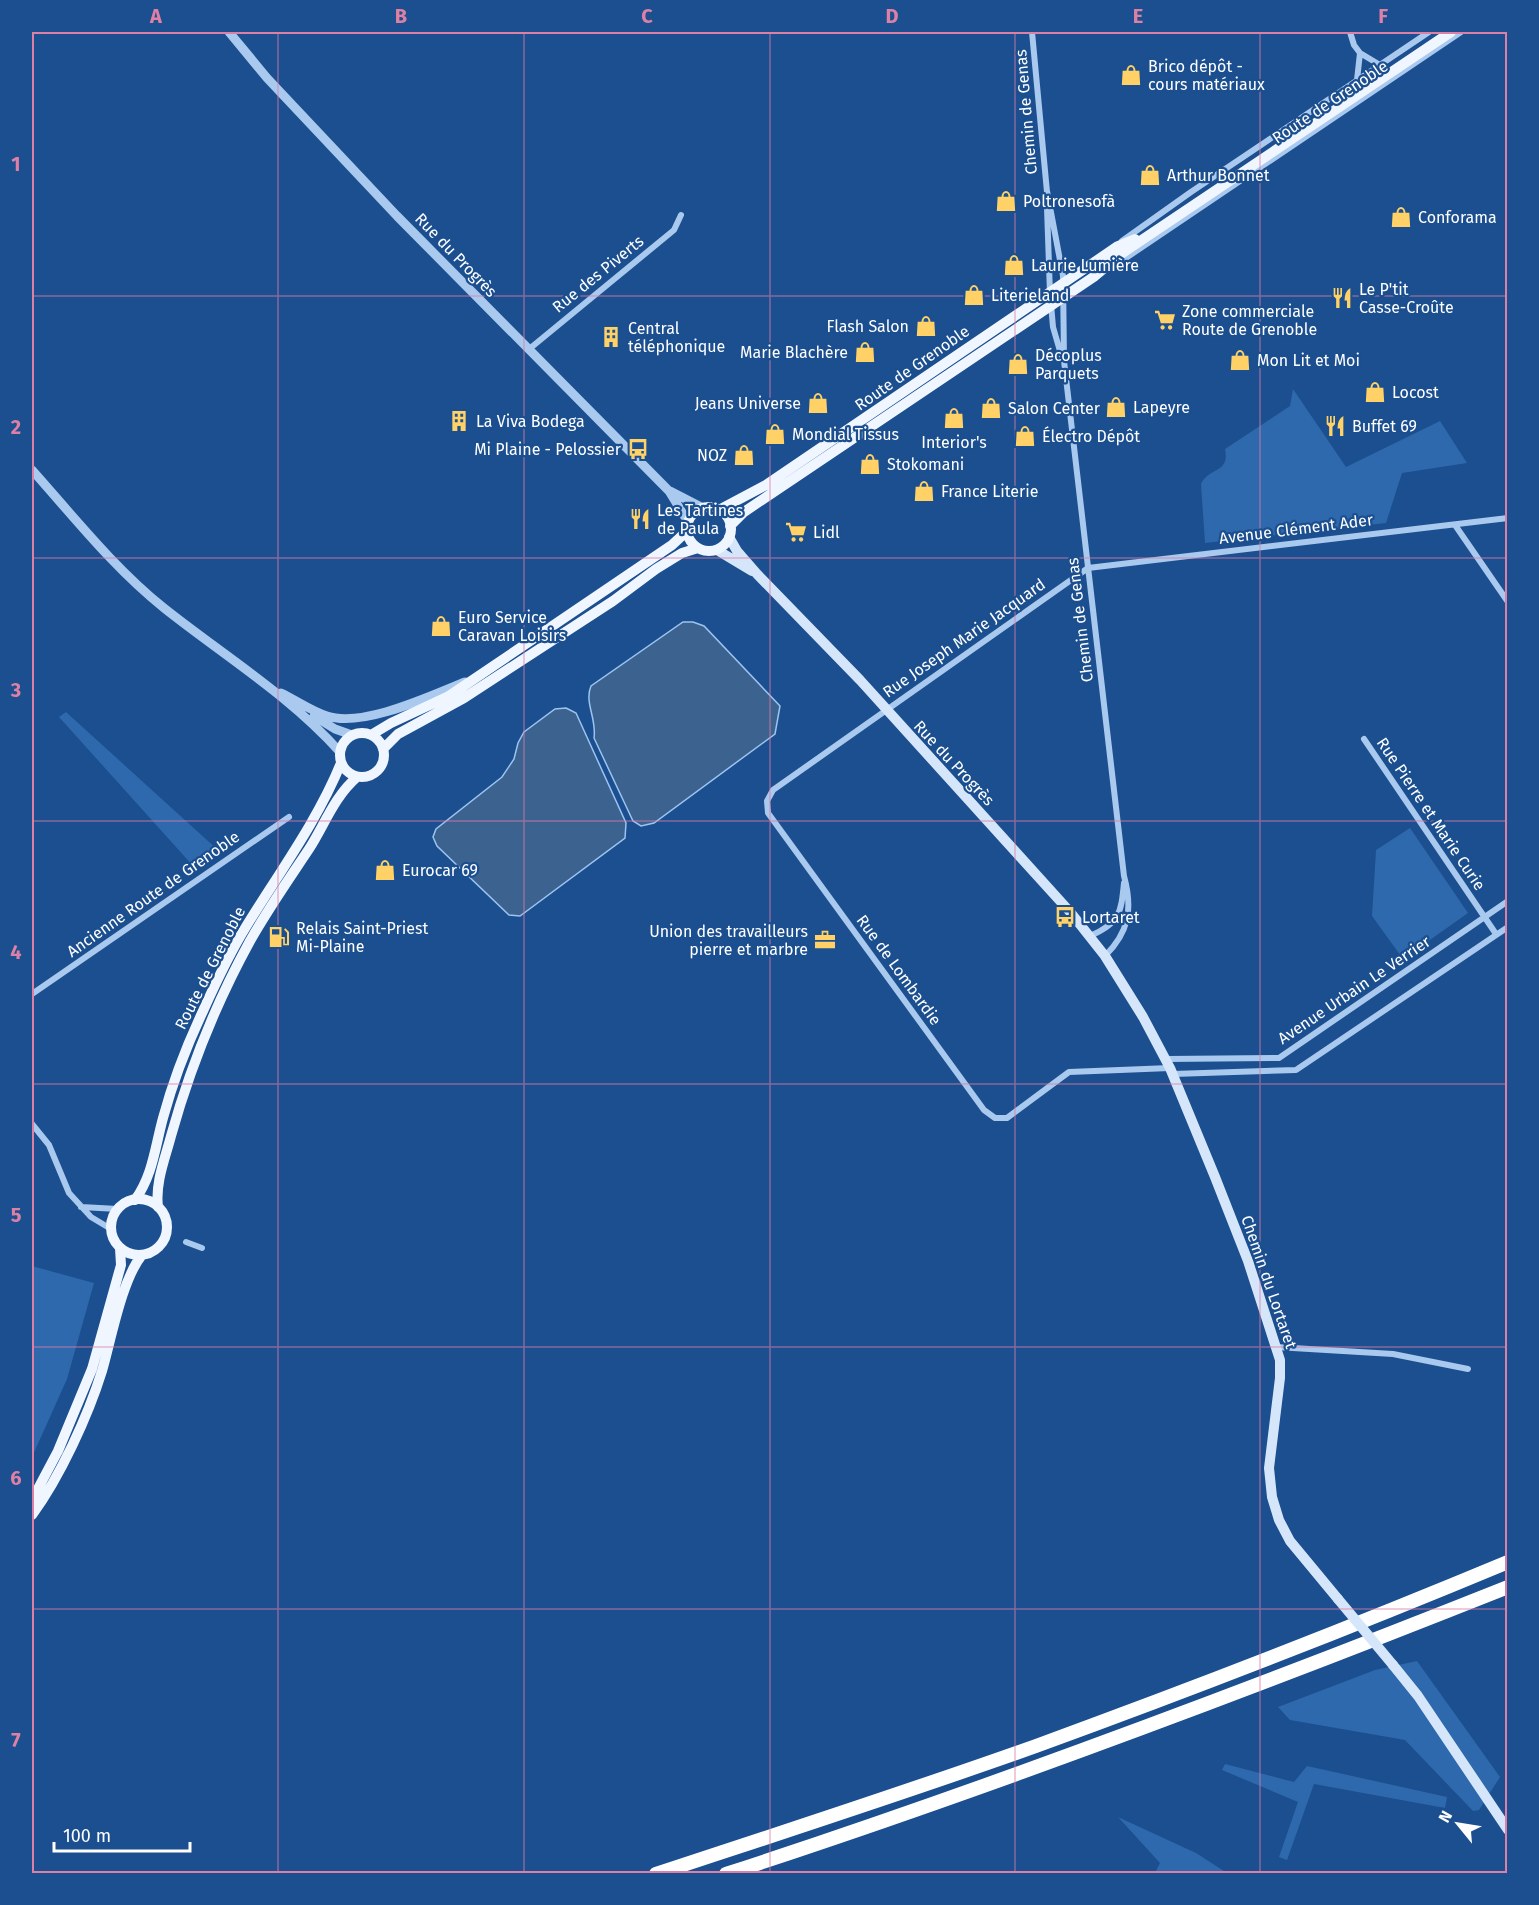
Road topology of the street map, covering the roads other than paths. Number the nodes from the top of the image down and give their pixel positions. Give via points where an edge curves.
1 (230, 32) edge
2 (1032, 32) edge
3 (1350, 32) edge
4 (1429, 32) edge
5 (1440, 32) edge
6 (1451, 32) edge
7 (1461, 32) edge
8 (1360, 53) junction
9 (1380, 65) junction
10 (1357, 80) junction
11 (1047, 190) junction
12 (681, 215) dead end
13 (1118, 246) junction
14 (1095, 276) junction
15 (1063, 284) junction
16 (1050, 292) junction
17 (1063, 297) junction
18 (1051, 305) junction
19 (528, 350) junction
20 (1064, 361) junction
21 (32, 470) edge
22 (669, 491) junction
23 (703, 508) junction
24 (719, 510) junction
25 (1508, 518) edge
26 (1455, 525) junction
27 (688, 527) junction
28 (730, 531) junction
29 (698, 548) junction
30 (717, 550) junction
31 (1088, 568) junction
32 (757, 574) junction
33 (1508, 602) edge
34 (469, 680) junction
35 (266, 685) junction
36 (886, 710) junction
37 (352, 735) junction
38 (371, 735) junction
39 (1364, 739) dead end
40 (383, 749) junction
41 (341, 757) junction
42 (357, 777) junction
43 (289, 817) dead end
44 (1124, 876) junction
45 (1508, 901) edge
46 (1485, 917) junction
47 (1508, 927) edge
48 (1496, 934) junction
49 (1090, 936) junction
50 (1106, 956) junction
51 (1120, 979) joint
52 (32, 994) edge
53 (1170, 1067) junction
54 (32, 1124) edge
55 (135, 1200) junction
56 (81, 1207) junction
57 (158, 1207) junction
58 (118, 1209) junction
59 (111, 1229) junction
60 (186, 1242) dead end
61 (120, 1248) junction
62 (202, 1248) dead end
63 (142, 1255) junction
64 (1276, 1347) junction
65 (1468, 1369) dead end
66 (32, 1500) edge
67 (32, 1515) edge
68 (1508, 1562) edge
69 (1508, 1587) edge
70 (1508, 1830) edge
71 (656, 1874) edge
72 (726, 1874) edge

1 - 19 street, Rue du Progrès via 275,87
2 - 11 street, Chemin de Genas
3 - 8 street
4 - 9 street, Route de Grenoble
5 - 13 main road, Route de Grenoble via 1133,240
6 - 14 main road, Route de Grenoble via 1124,252
7 - 14 street, Route de Grenoble
8 - 9 street
8 - 10 street
9 - 10 street, Route de Grenoble
10 - 13 street, Route de Grenoble
11 - 15 street, Chemin de Genas
11 - 16 street, Chemin de Genas
12 - 19 street, Rue des Piverts via 674,230
13 - 15 main road, Route de Grenoble
14 - 17 main road, Route de Grenoble
15 - 16 main road, Route de Grenoble
15 - 17 street, Chemin de Genas
16 - 18 street, Chemin de Genas
16 - 24 main road, Route de Grenoble via 775,478
17 - 18 main road, Route de Grenoble
17 - 20 street, Chemin de Genas
18 - 20 street, Chemin de Genas via 1053,327
18 - 28 main road, Route de Grenoble via 744,512
19 - 22 street, Rue du Progrès
20 - 31 street, Chemin de Genas
21 - 35 street via 134,582
22 - 23 street, Rue du Progrès
22 - 27 street, Rue du Progrès
23 - 24 main road
23 - 27 main road via 692,516
24 - 28 main road via 728,519
25 - 26 street, Avenue Clément Ader
26 - 31 street, Avenue Clément Ader
26 - 33 street
27 - 29 main road via 692,544
27 - 34 main road via 672,545
28 - 30 main road
28 - 32 main road, Rue du Progrès via 737,551
29 - 30 main road
29 - 40 main road via 664,564 464,698 398,734
30 - 32 main road, Rue du Progrès
31 - 36 street, Rue Joseph Marie Jacquard
31 - 44 street, Chemin de Genas
32 - 36 main road, Rue du Progrès
34 - 35 street via 368,717 342,719 327,717
34 - 38 main road via 448,696
35 - 37 street via 335,729
35 - 41 street via 320,730
36 - 49 main road, Rue du Progrès
36 - 53 street, Rue de Lombardie via 773,790 767,801 768,813 984,1110 995,1118 1007,1118 1070,1072
37 - 38 main road
37 - 41 main road via 344,742
38 - 40 main road
39 - 46 street, Rue Pierre et Marie Curie
40 - 42 main road via 380,768 369,776
41 - 42 main road via 344,769
41 - 55 main road, Route de Grenoble via 307,831 214,985 173,1086 151,1173
42 - 57 main road, Route de Grenoble via 333,805 251,939 221,997 181,1101 160,1177
43 - 52 street, Ancienne Route de Grenoble
44 - 49 street, Chemin de Genas via 1121,910 1108,927
44 - 50 street, Chemin de Genas via 1127,918 1121,937
45 - 46 street, Avenue Urbain Le Verrier
46 - 48 street, Rue Pierre et Marie Curie
46 - 53 street, Avenue Urbain Le Verrier via 1279,1058
47 - 48 street, Avenue Urbain Le Verrier
48 - 53 street, Avenue Urbain Le Verrier via 1296,1070
49 - 50 main road, Rue du Progrès
50 - 51 main road, Rue du Progrès
51 - 53 main road, Chemin du Lortaret
53 - 64 main road, Chemin du Lortaret via 1248,1261
54 - 56 street via 49,1145 69,1193
55 - 57 main road
55 - 58 main road
56 - 58 street
56 - 59 street
57 - 63 main road via 165,1219 164,1239 155,1250
58 - 59 main road
59 - 61 main road
60 - 62 street
61 - 63 main road
61 - 66 main road via 121,1265 92,1369 58,1451
63 - 67 main road via 125,1287 101,1374 85,1415 67,1456
64 - 65 street via 1392,1354
64 - 70 main road, Chemin du Lortaret, bridge via 1280,1378 1269,1468 1279,1521 1290,1541 1418,1696
68 - 71 highway via 1301,1647 1094,1725
69 - 72 highway via 1108,1742

